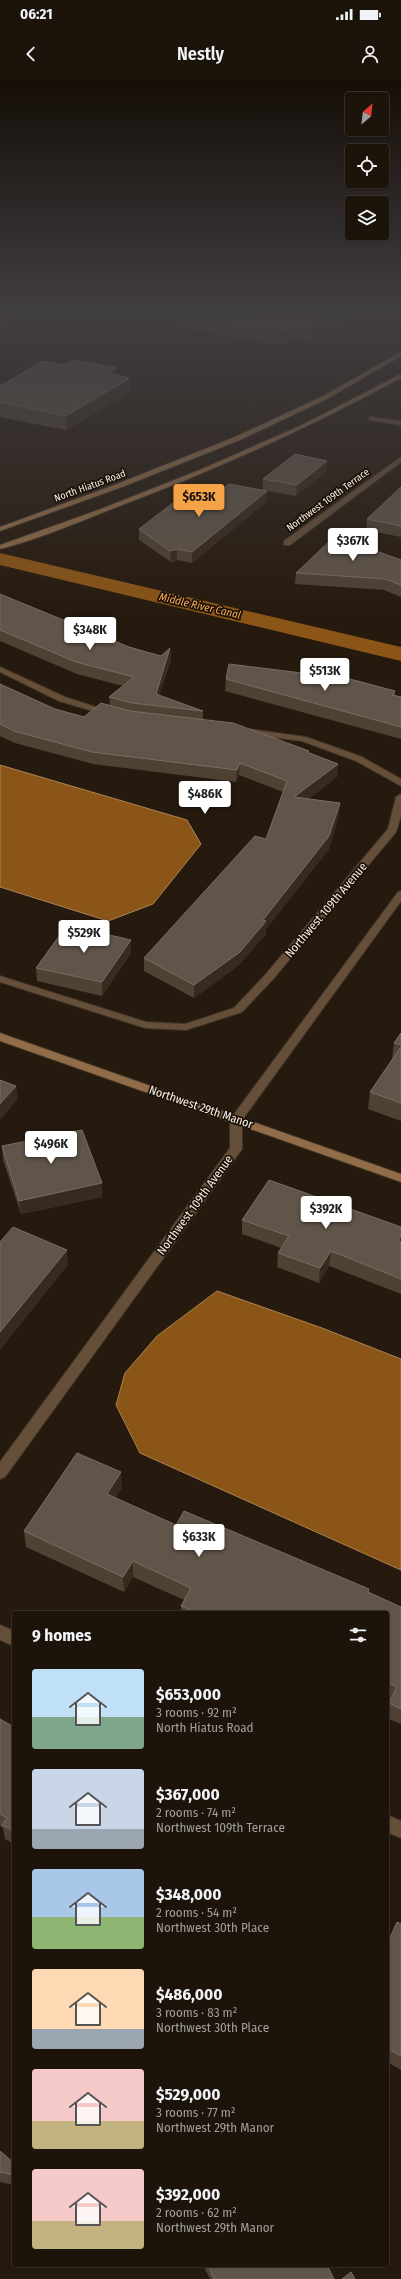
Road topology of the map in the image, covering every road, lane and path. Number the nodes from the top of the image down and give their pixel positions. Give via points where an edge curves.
1 (296, 412) edge
2 (337, 412) edge
3 (371, 419) dead end
4 (401, 424) edge
5 (401, 460) edge
6 (0, 528) edge
7 (287, 543) dead end
8 (0, 547) edge
9 (0, 669) edge
10 (116, 714) edge
11 (240, 732) edge
12 (401, 783) edge
13 (401, 797) edge
14 (401, 894) edge
15 (0, 979) edge
16 (0, 1037) edge
17 (236, 1120) junction
18 (401, 1178) edge
19 (0, 1473) edge
20 (0, 1632) edge
21 (12, 1638) edge
22 (389, 1824) edge
23 (401, 1830) edge

1 - 6 main road, North Hiatus Road via 188,460 114,489
2 - 8 main road via 213,469
3 - 4 street
5 - 7 street, Northwest 109th Terrace
9 - 10 street via 62,699
11 - 12 street via 303,739 359,759
13 - 15 street, Northwest 109th Avenue via 393,830 270,976 238,1010 186,1027 145,1025
14 - 17 street
16 - 17 main road, Northwest 29th Manor
17 - 18 main road, Northwest 29th Manor
17 - 19 street, Northwest 109th Avenue via 236,1149
20 - 21 street
22 - 23 street

